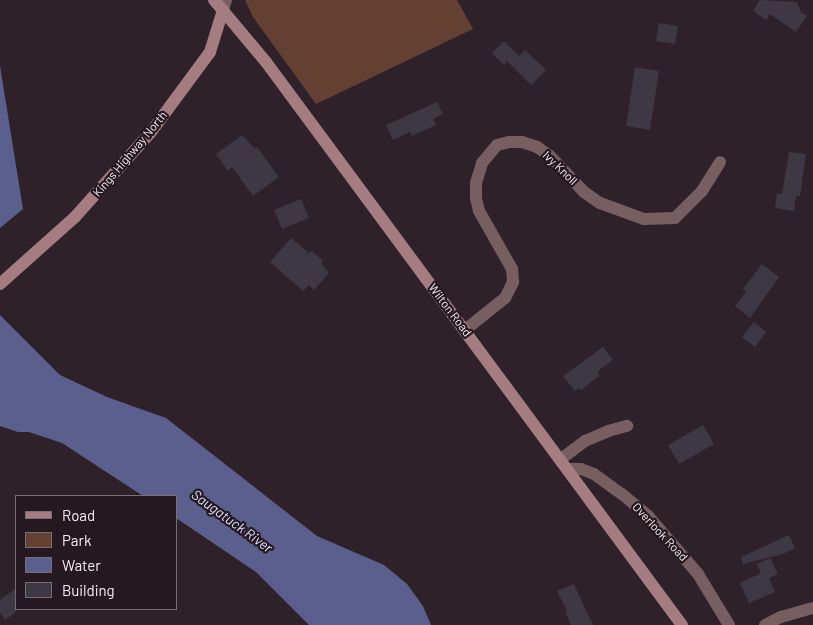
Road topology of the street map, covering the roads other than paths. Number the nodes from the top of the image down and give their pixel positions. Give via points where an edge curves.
1 (214, 0) edge
2 (224, 5) edge
3 (720, 162) dead end
4 (0, 284) edge
5 (465, 330) junction
6 (628, 426) dead end
7 (564, 464) junction
8 (813, 608) edge
9 (682, 625) edge
10 (729, 625) edge
11 (765, 625) edge

1 - 2 main road, Wilton Road
2 - 4 main road, Kings Highway North via 210,52 151,132 80,212
2 - 5 main road, Wilton Road
3 - 5 street, Ivy Knoll via 702,191 675,218 644,219 618,211 584,192 537,147 522,142 497,145 482,163 476,183 476,198 479,211 512,269 513,282 505,298
5 - 7 main road, Wilton Road
6 - 7 street via 585,441
7 - 9 main road, Wilton Road
7 - 10 street, Overlook Road via 594,474 648,516 698,574
8 - 11 street

